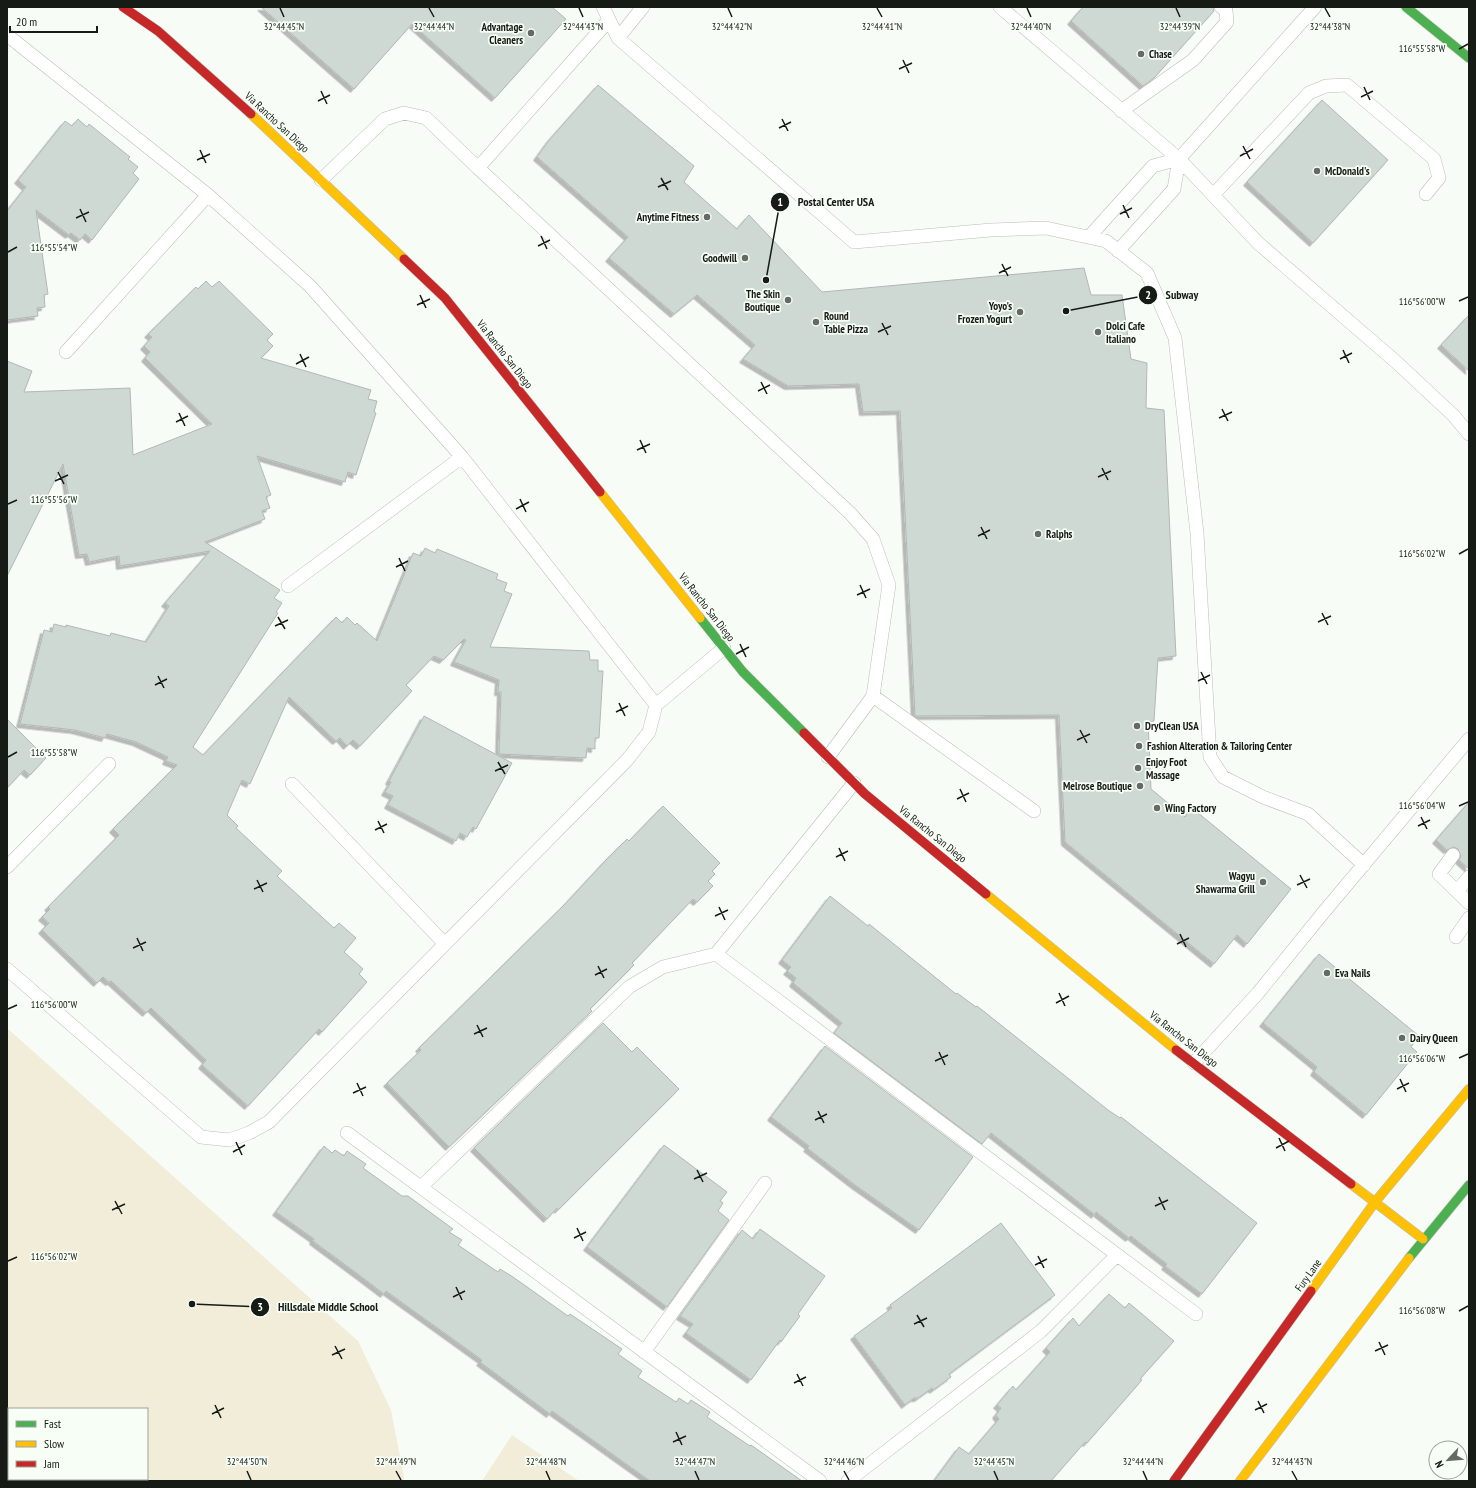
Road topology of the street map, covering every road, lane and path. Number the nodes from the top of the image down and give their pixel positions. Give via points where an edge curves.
1 (123, 7) edge
2 (603, 7) edge
3 (643, 7) edge
4 (1000, 7) edge
5 (1221, 7) edge
6 (1315, 7) edge
7 (1406, 7) edge
8 (609, 20) junction
9 (7, 35) edge
10 (618, 38) junction
11 (1469, 58) edge
12 (1121, 111) junction
13 (1179, 159) junction
14 (478, 168) junction
15 (321, 180) junction
16 (1426, 194) dead end
17 (208, 195) junction
18 (1212, 195) junction
19 (1089, 237) junction
20 (1118, 251) junction
21 (66, 352) dead end
22 (1469, 434) edge
23 (462, 457) junction
24 (288, 586) dead end
25 (724, 648) junction
26 (873, 696) junction
27 (656, 705) junction
28 (1469, 739) edge
29 (828, 757) junction
30 (109, 764) dead end
31 (854, 783) junction
32 (292, 784) dead end
33 (1034, 811) dead end
34 (1453, 855) dead end
35 (1364, 865) junction
36 (7, 867) edge
37 (1469, 877) edge
38 (1457, 891) junction
39 (1469, 903) edge
40 (1469, 918) edge
41 (1456, 937) dead end
42 (445, 944) junction
43 (716, 954) junction
44 (7, 969) edge
45 (1194, 1063) junction
46 (1469, 1089) edge
47 (347, 1133) dead end
48 (765, 1183) dead end
49 (1469, 1185) edge
50 (421, 1187) junction
51 (1375, 1202) junction
52 (1423, 1239) junction
53 (1117, 1255) junction
54 (1196, 1314) dead end
55 (644, 1352) junction
56 (820, 1481) edge
57 (848, 1481) edge
58 (1174, 1481) edge
59 (1240, 1481) edge

1 - 15 street, Via Rancho San Diego via 158,31
2 - 8 lane
3 - 10 lane
4 - 12 lane
5 - 12 lane via 1226,11 1227,22 1192,60
6 - 13 lane
7 - 11 street
8 - 10 lane
8 - 14 lane
9 - 17 lane
10 - 19 lane via 854,242 991,230 1046,228
12 - 13 lane
13 - 18 lane
13 - 19 lane via 1153,166
13 - 20 lane via 1174,189
14 - 15 lane via 426,118 404,113 385,119
14 - 26 lane via 850,513 873,539 889,585
15 - 25 street, Via Rancho San Diego via 445,298
16 - 18 lane via 1439,178 1434,159 1347,85 1326,86 1309,93
17 - 21 lane
17 - 23 lane via 310,286
18 - 22 lane via 1258,243 1404,369 1453,415
19 - 20 lane via 1106,241
20 - 35 lane via 1146,273 1175,338 1197,533 1210,758 1223,777 1263,797 1308,814
23 - 24 lane
23 - 27 lane
25 - 27 lane
25 - 29 street, Via Rancho San Diego via 743,672
26 - 29 lane
26 - 33 lane
27 - 42 lane via 649,732 627,760
28 - 35 lane
29 - 31 street, Via Rancho San Diego
30 - 36 lane
31 - 43 lane
31 - 45 street, Via Rancho San Diego
32 - 42 lane
34 - 38 lane via 1439,874
35 - 45 lane via 1258,993
37 - 38 lane
38 - 39 lane
40 - 41 lane
42 - 44 lane via 269,1122 249,1134 229,1140 201,1137
43 - 50 lane via 663,967 629,987
43 - 53 lane
45 - 51 street, Via Rancho San Diego
46 - 51 street, Fury Lane
47 - 50 lane
48 - 55 lane
49 - 52 street
50 - 55 lane
51 - 52 street, Via Rancho San Diego
51 - 58 street, Fury Lane
52 - 59 street
53 - 54 lane
53 - 57 lane via 1041,1331
55 - 56 lane

